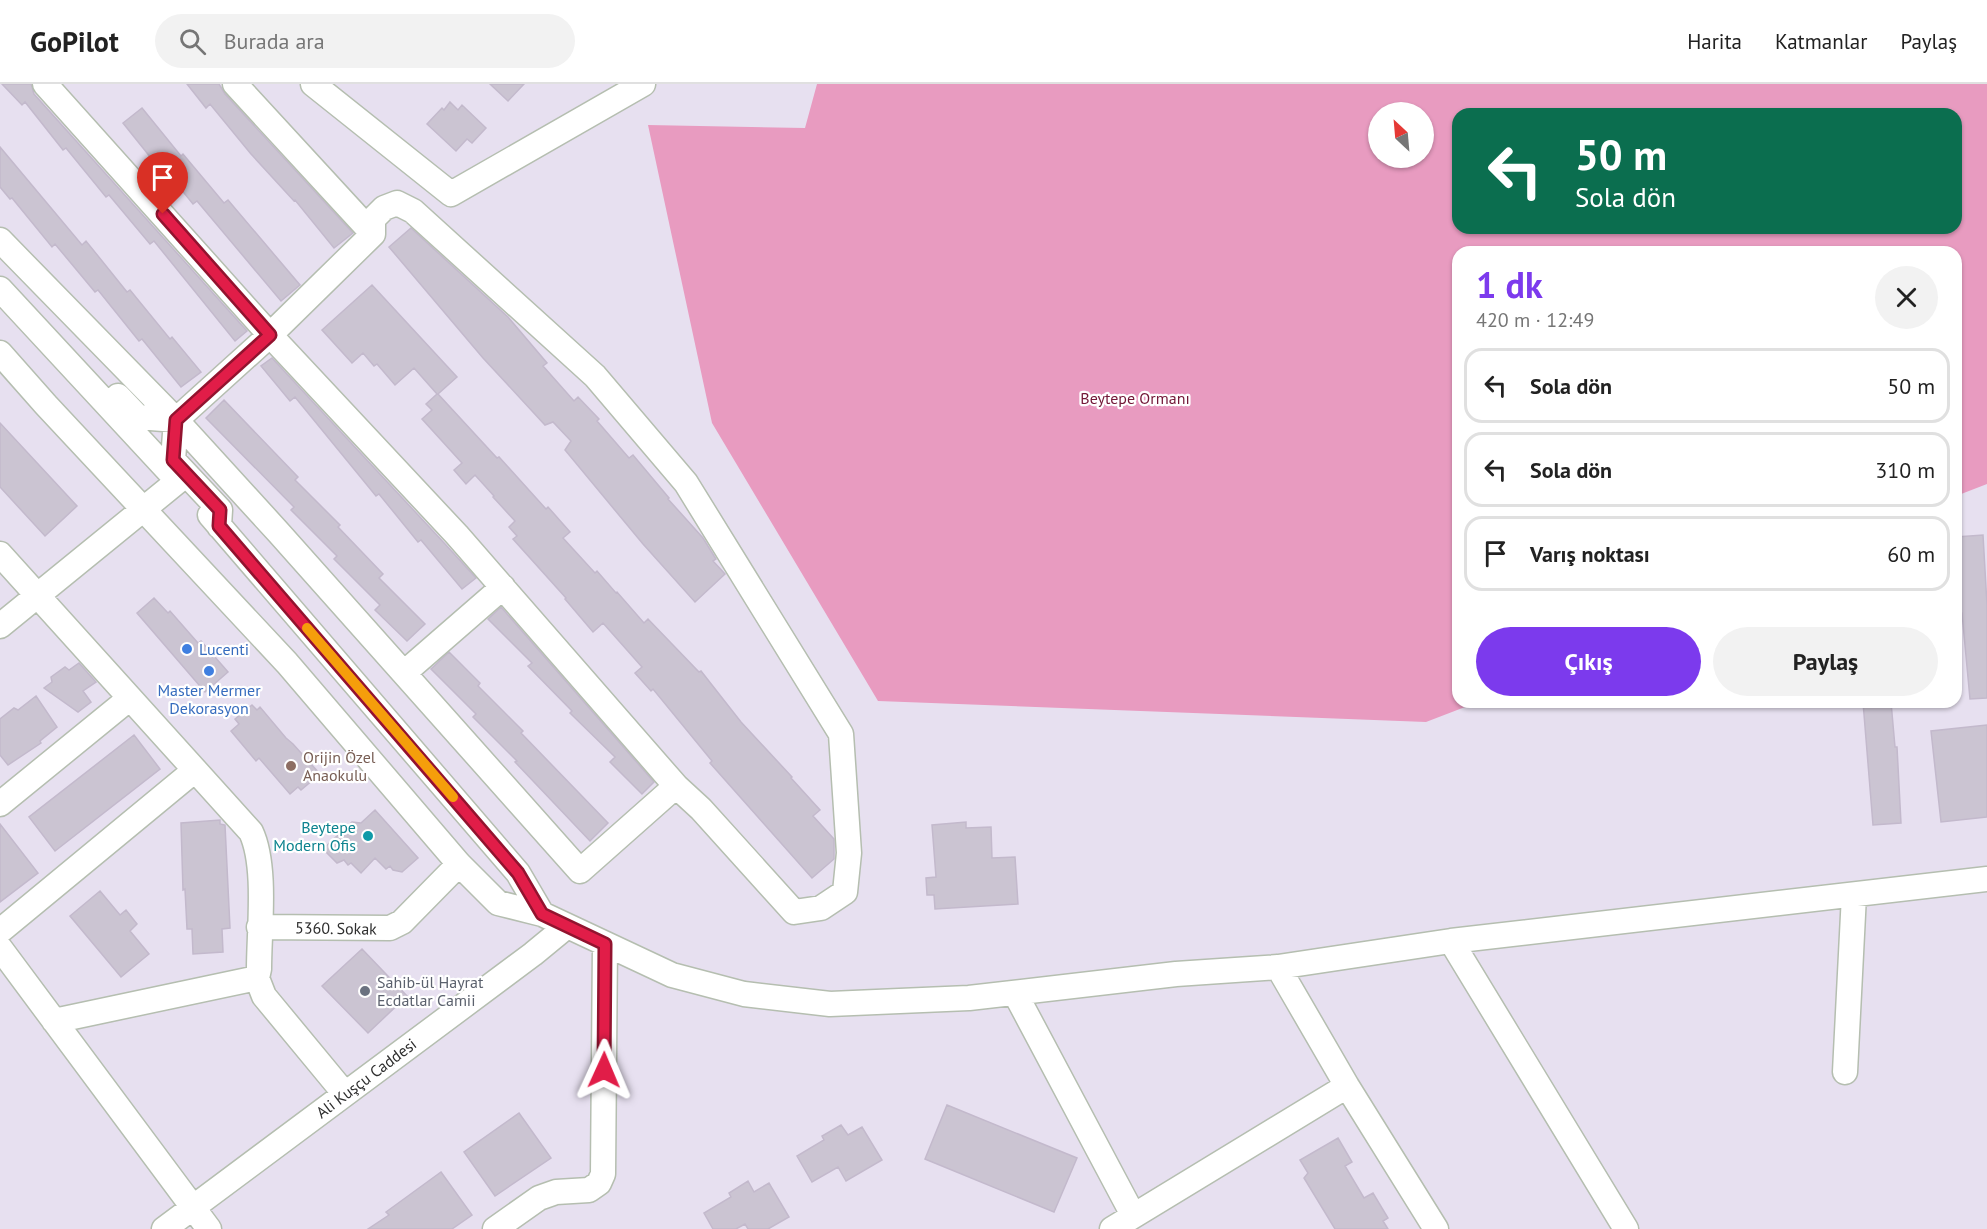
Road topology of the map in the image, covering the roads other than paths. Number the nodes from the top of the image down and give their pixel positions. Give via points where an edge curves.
1 (45, 84) edge
2 (235, 84) edge
3 (313, 84) edge
4 (628, 87) edge
5 (373, 234) junction
6 (0, 240) edge
7 (0, 289) edge
8 (270, 335) junction
9 (0, 353) edge
10 (62, 356) junction
11 (176, 420) junction
12 (178, 482) junction
13 (143, 510) junction
14 (219, 526) junction
15 (0, 554) edge
16 (503, 587) junction
17 (38, 595) junction
18 (0, 626) edge
19 (404, 673) junction
20 (130, 698) junction
21 (195, 770) junction
22 (676, 786) junction
23 (0, 804) edge
24 (459, 864) junction
25 (1987, 879) edge
26 (1854, 895) junction
27 (542, 914) junction
28 (567, 926) junction
29 (259, 927) junction
30 (0, 931) edge
31 (1451, 941) junction
32 (605, 944) junction
33 (0, 948) edge
34 (1278, 967) junction
35 (257, 978) junction
36 (1015, 993) junction
37 (54, 1021) junction
38 (1845, 1072) dead end
39 (1347, 1086) junction
40 (345, 1094) junction
41 (192, 1207) junction
42 (1133, 1215) junction
43 (164, 1229) edge
44 (209, 1229) edge
45 (495, 1229) edge
46 (1112, 1229) edge
47 (1436, 1229) edge
48 (1626, 1229) edge

1 - 8 street
2 - 5 street
3 - 4 street via 451,194
5 - 8 street
5 - 22 street via 374,219 384,208 397,203 413,211 595,376 686,483 841,734 849,853 845,892 821,908 794,912
6 - 11 street
7 - 10 street
8 - 11 street
8 - 16 street
9 - 13 street
10 - 11 street via 84,361 138,417
10 - 12 street
11 - 14 street via 173,460 220,510
11 - 19 street
12 - 13 street
12 - 14 street
13 - 17 street
13 - 24 street via 287,663
14 - 27 street via 518,873
15 - 17 street
16 - 19 street
16 - 22 street
17 - 18 street
17 - 20 street
19 - 22 street via 580,871
20 - 21 street
20 - 23 street
21 - 29 street via 251,832 257,845
21 - 30 street
24 - 27 street via 498,903
24 - 29 street, 5360. Sokak via 402,922 390,928
25 - 26 street
26 - 31 street
26 - 38 street
27 - 28 street
28 - 32 street
28 - 40 street, Ali Kuşçu Caddesi
29 - 35 street
31 - 34 street
31 - 48 street
32 - 36 street via 672,975 755,996 830,1004
32 - 45 street via 603,1174 599,1184 589,1190 556,1192 539,1198
33 - 37 street
34 - 36 street via 1176,974
34 - 39 street
35 - 37 street
35 - 40 street via 264,996
36 - 42 street
37 - 41 street
39 - 42 street
39 - 47 street
40 - 41 street, Ali Kuşçu Caddesi
41 - 43 street, Ali Kuşçu Caddesi
41 - 44 street
42 - 46 street

